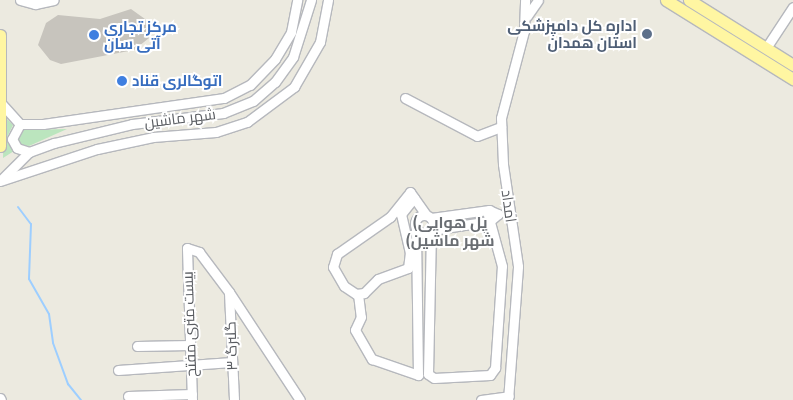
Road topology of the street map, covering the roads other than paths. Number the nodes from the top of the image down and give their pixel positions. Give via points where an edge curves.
1 (54, 0) edge
2 (297, 0) edge
3 (311, 0) edge
4 (328, 0) edge
5 (525, 0) edge
6 (538, 0) edge
7 (666, 0) edge
8 (689, 0) edge
9 (21, 1) edge
10 (793, 7) edge
11 (527, 16) junction
12 (0, 35) edge
13 (766, 48) junction
14 (760, 59) junction
15 (793, 64) edge
16 (793, 79) edge
17 (405, 98) dead end
18 (0, 102) edge
19 (20, 124) junction
20 (502, 127) junction
21 (0, 146) edge
22 (29, 152) junction
23 (0, 181) edge
24 (414, 198) junction
25 (487, 211) junction
26 (509, 212) junction
27 (498, 214) junction
28 (429, 216) junction
29 (489, 221) junction
30 (416, 228) junction
31 (432, 230) junction
32 (229, 292) junction
33 (358, 294) junction
34 (190, 345) junction
35 (137, 346) dead end
36 (232, 362) junction
37 (191, 368) junction
38 (424, 369) junction
39 (118, 370) dead end
40 (128, 396) dead end
41 (192, 397) edge
42 (509, 398) edge
43 (234, 400) edge
44 (300, 400) edge
45 (481, 400) edge

1 - 9 street
2 - 19 street, شهر ماشین via 284,46 263,74 237,92 199,104 58,124
3 - 22 street, شهر ماشین via 293,57 275,82 241,107 132,124
4 - 23 street via 320,42 294,87 247,122 216,132 153,137 97,149
5 - 11 street
6 - 11 street
7 - 14 main road
8 - 13 main road
10 - 13 street
11 - 20 street, امداد via 504,95
12 - 18 main road
13 - 14 main road
13 - 15 main road
14 - 16 main road
17 - 20 street via 477,136
18 - 19 street
18 - 21 main road
19 - 22 street via 12,139 17,148
20 - 26 street, امداد
22 - 23 street, شهر ماشین
24 - 28 street
24 - 33 street via 401,214 410,252 408,268 378,279
24 - 33 street via 410,192 390,216 333,260 339,280
25 - 27 street
25 - 28 street
25 - 29 street
26 - 27 street
26 - 42 street, امداد via 518,266
27 - 29 street
28 - 30 street via 418,217
28 - 31 street
29 - 31 street
29 - 38 street via 502,266 495,368 490,375 434,378
30 - 31 street via 423,233
30 - 38 street
31 - 38 street
32 - 34 street, بیست متری مفتح via 199,252 187,248
32 - 36 street, گلبرگ ۳
32 - 44 street
33 - 38 street via 361,317 356,330 372,359 413,377
34 - 35 street
34 - 37 street, بیست متری مفتح
36 - 37 street
36 - 43 street, گلبرگ ۳
37 - 39 street
37 - 41 street, بیست متری مفتح
40 - 41 street
42 - 45 street

